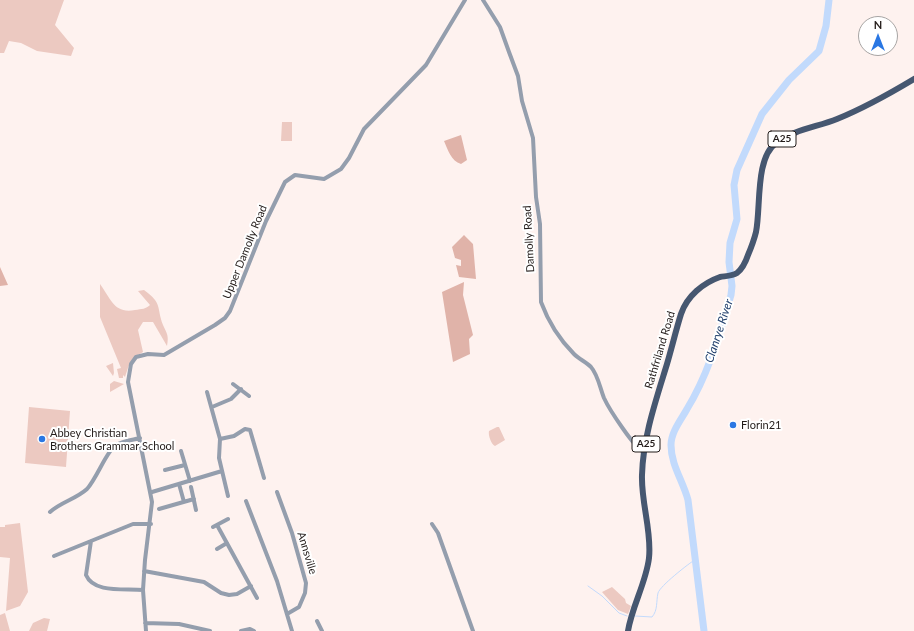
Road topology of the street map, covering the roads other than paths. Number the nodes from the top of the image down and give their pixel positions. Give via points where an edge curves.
1 (465, 0) edge
2 (482, 0) edge
3 (914, 79) edge
4 (233, 384) dead end
5 (241, 390) junction
6 (208, 392) dead end
7 (249, 396) dead end
8 (212, 406) junction
9 (140, 438) junction
10 (220, 439) junction
11 (181, 451) dead end
12 (644, 452) junction
13 (185, 465) junction
14 (165, 470) dead end
15 (222, 471) junction
16 (264, 478) dead end
17 (190, 481) junction
18 (179, 484) junction
19 (191, 487) dead end
20 (152, 492) junction
21 (228, 496) dead end
22 (272, 498) dead end
23 (194, 499) junction
24 (246, 501) dead end
25 (184, 502) junction
26 (159, 508) dead end
27 (196, 510) dead end
28 (50, 512) dead end
29 (228, 519) dead end
30 (151, 524) junction
31 (432, 524) dead end
32 (91, 541) junction
33 (227, 543) junction
34 (217, 549) dead end
35 (54, 556) dead end
36 (144, 571) junction
37 (251, 586) junction
38 (144, 590) junction
39 (257, 598) dead end
40 (287, 614) junction
41 (317, 621) dead end
42 (145, 623) junction
43 (201, 630) edge
44 (146, 631) edge
45 (210, 631) edge
46 (241, 631) edge
47 (254, 631) edge
48 (292, 631) edge
49 (322, 631) edge
50 (473, 631) edge
51 (628, 631) edge

1 - 9 street, Upper Damolly Road via 426,65 364,129 341,169 324,179 295,175 285,182 254,250 234,304 225,318 164,355 148,354 136,357 131,364 128,382
2 - 12 street, Damolly Road via 500,27 512,58 534,138 540,230 541,302 545,313 564,342 592,368 608,405 633,444
3 - 12 main road, Rathfriland Road / A25 via 838,119 790,135 769,149 760,185 756,232 748,256 738,272 700,287 682,312 655,402
4 - 5 street
5 - 7 street
5 - 8 street via 231,399
6 - 8 street
8 - 10 street
9 - 20 street, Upper Damolly Road
9 - 28 street via 116,445 110,450 98,474 86,490
10 - 15 street via 219,458
10 - 16 street via 234,436 245,429 250,430
11 - 13 street
12 - 51 main road, Rathfriland Road / A25 via 642,486 649,556
13 - 14 street
13 - 17 street
15 - 17 street
15 - 21 street
17 - 18 street
18 - 20 street
18 - 25 street
19 - 23 street
20 - 30 street, Upper Damolly Road
22 - 40 street, Annsville via 277,494 292,533 306,583 300,607
23 - 25 street
23 - 27 street
24 - 40 street via 278,580
25 - 26 street
29 - 33 street via 215,526
30 - 32 street via 136,523
30 - 36 street, Upper Damolly Road
31 - 50 street via 438,533
32 - 35 street
32 - 38 street via 86,575 93,584 100,587
33 - 34 street
33 - 37 street
36 - 37 street via 204,582 229,595 237,594
36 - 38 street, Upper Damolly Road
37 - 39 street
38 - 42 street, Upper Damolly Road
40 - 48 street
41 - 49 street
42 - 43 street via 179,624
42 - 44 street, Upper Damolly Road
43 - 45 street
46 - 47 street

